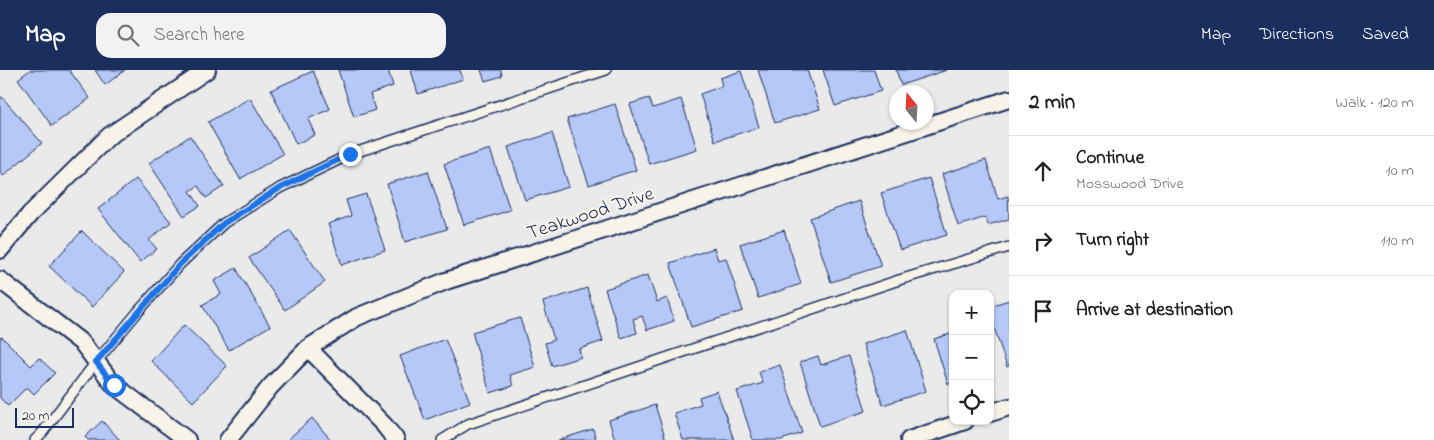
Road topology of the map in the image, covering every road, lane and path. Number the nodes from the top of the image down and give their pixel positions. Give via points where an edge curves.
1 (207, 70) edge
2 (606, 70) edge
3 (1009, 99) edge
4 (1009, 247) edge
5 (0, 250) edge
6 (0, 280) edge
7 (308, 348) junction
8 (96, 362) junction
9 (1009, 407) edge
10 (994, 412) edge
11 (953, 425) edge
12 (35, 440) edge
13 (187, 440) edge
14 (228, 440) edge
15 (396, 440) edge
16 (442, 440) edge
17 (909, 440) edge

1 - 5 street via 109,136 30,214
2 - 8 lane via 350,154 280,188 224,223 180,264
3 - 7 street, Teakwood Drive via 446,281 357,317
4 - 16 lane via 899,280 468,424
6 - 8 street via 82,343
7 - 14 street, Teakwood Drive via 270,387
7 - 15 street
8 - 12 lane
8 - 13 street via 114,385
9 - 10 street
11 - 17 street

